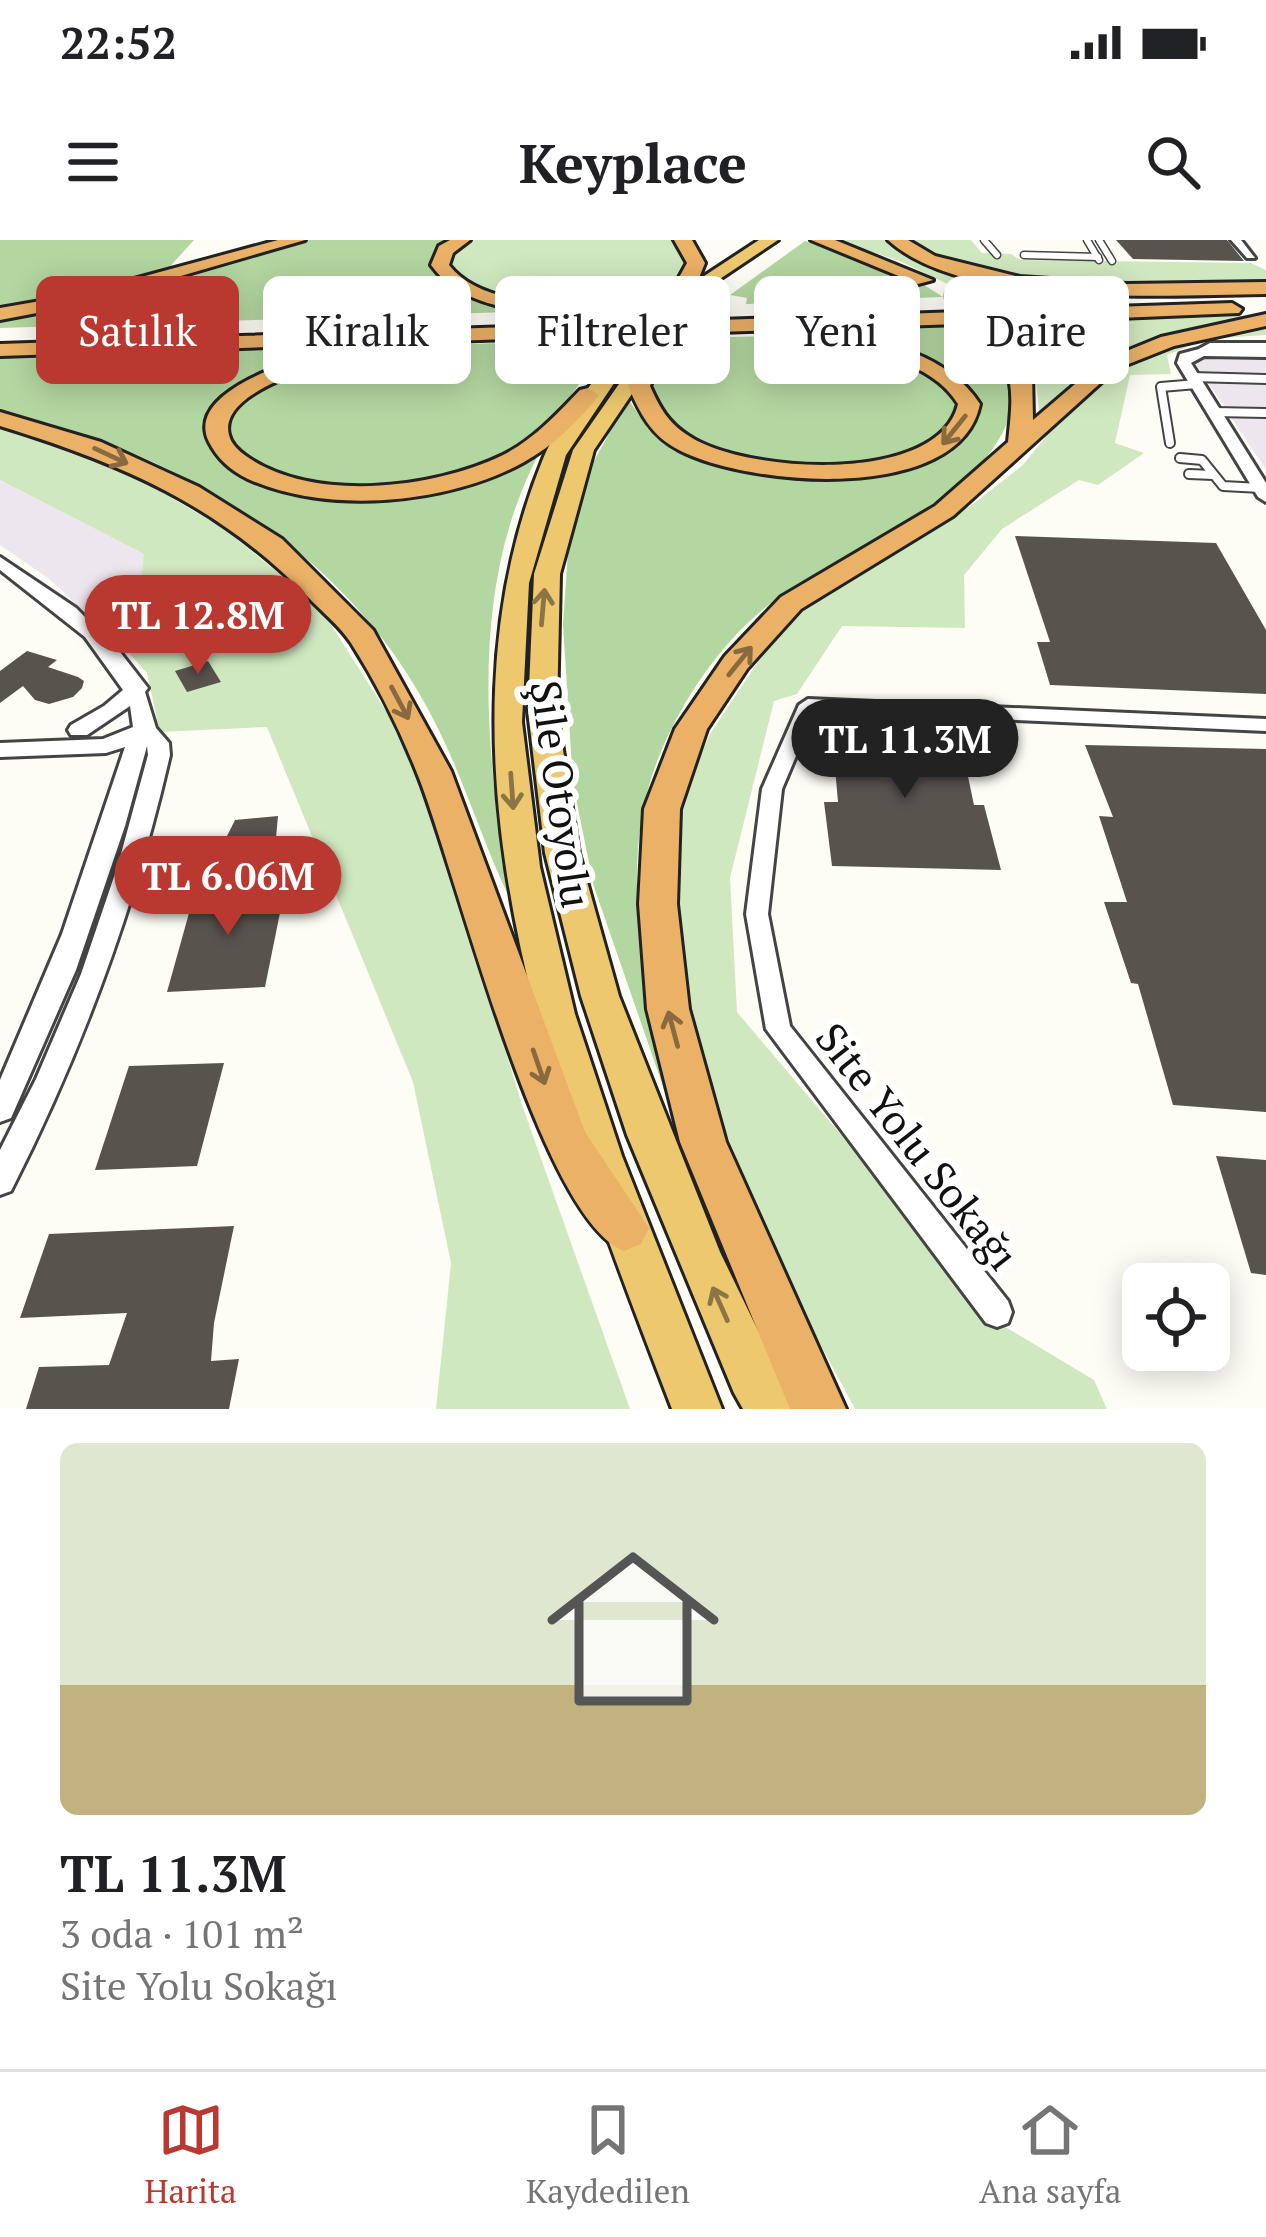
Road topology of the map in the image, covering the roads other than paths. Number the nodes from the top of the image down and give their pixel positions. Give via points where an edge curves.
1 (297, 240) edge
2 (462, 240) edge
3 (682, 240) edge
4 (770, 240) edge
5 (796, 240) edge
6 (819, 240) edge
7 (896, 240) edge
8 (984, 240) edge
9 (1087, 240) edge
10 (1099, 240) edge
11 (1236, 240) edge
12 (1024, 255) dead end
13 (997, 256) dead end
14 (1251, 256) dead end
15 (1112, 261) dead end
16 (694, 276) edge
17 (715, 276) edge
18 (730, 284) edge
19 (1266, 292) edge
20 (495, 298) edge
21 (1266, 308) edge
22 (730, 311) edge
23 (0, 314) edge
24 (495, 319) edge
25 (1266, 320) edge
26 (730, 327) edge
27 (730, 330) edge
28 (0, 335) edge
29 (482, 335) junction
30 (495, 335) edge
31 (0, 350) edge
32 (1266, 350) edge
33 (1203, 352) junction
34 (1266, 379) edge
35 (1194, 381) junction
36 (600, 384) edge
37 (625, 384) edge
38 (639, 384) edge
39 (588, 395) junction
40 (1214, 412) junction
41 (1266, 413) edge
42 (0, 419) edge
43 (1020, 442) junction
44 (1170, 443) dead end
45 (1180, 458) dead end
46 (1189, 474) dead end
47 (1214, 475) junction
48 (1263, 493) edge
49 (0, 562) edge
50 (137, 688) junction
51 (1266, 725) edge
52 (79, 730) junction
53 (145, 730) junction
54 (0, 734) edge
55 (0, 750) edge
56 (0, 1109) edge
57 (0, 1181) edge
58 (624, 1228) junction
59 (998, 1312) dead end
60 (697, 1409) edge
61 (771, 1409) edge
62 (818, 1409) edge

1 - 23 highway
2 - 20 highway via 445,250 442,272
3 - 16 highway via 698,260
4 - 17 highway, Şile Otoyolu
5 - 18 highway, Şile Otoyolu, bridge
6 - 43 highway, bridge via 899,268 994,328 1025,377
7 - 19 highway via 944,265 1016,280
8 - 13 lane
9 - 12 lane via 1099,260
10 - 15 lane
11 - 14 street
19 - 22 highway
21 - 26 highway
24 - 28 highway
25 - 43 highway via 1168,341 1108,365
27 -> 38 highway via 827,337 904,354 955,383 966,419 940,447 878,467 803,472 728,460 678,441 648,417
29 - 30 highway
29 - 31 highway
29 - 39 highway via 296,364 224,409 220,443 270,479 414,488 510,461
32 - 33 street
32 - 33 street
33 - 35 street via 1185,357
34 - 35 lane
35 - 40 street
35 - 44 lane via 1161,387
36 - 39 highway, Şile Otoyolu
61 -> 37 highway, Şile Otoyolu via 656,1161 597,989 564,860 546,736 546,569 588,443
39 -> 58 highway, Şile Otoyolu via 524,547 508,646 508,735 514,820 553,1009
40 - 41 lane
40 - 48 street
42 -> 58 highway via 94,447 190,492 272,544 362,636 434,771 566,1142
62 -> 43 highway via 703,1142 668,1009 658,904 662,808 692,729 736,663 791,604 944,511
45 - 47 lane via 1204,460
46 - 47 lane
47 - 48 lane via 1226,487
49 - 50 street via 110,652
50 - 52 street
50 - 53 street
51 - 59 street, Site Yolu Sokağı via 808,705 772,789 758,914 778,1029
52 - 53 street
52 - 54 street
53 - 55 street via 106,746
53 - 56 street via 46,1012
53 - 57 street via 159,755 103,946 53,1079
58 - 60 highway, Şile Otoyolu

